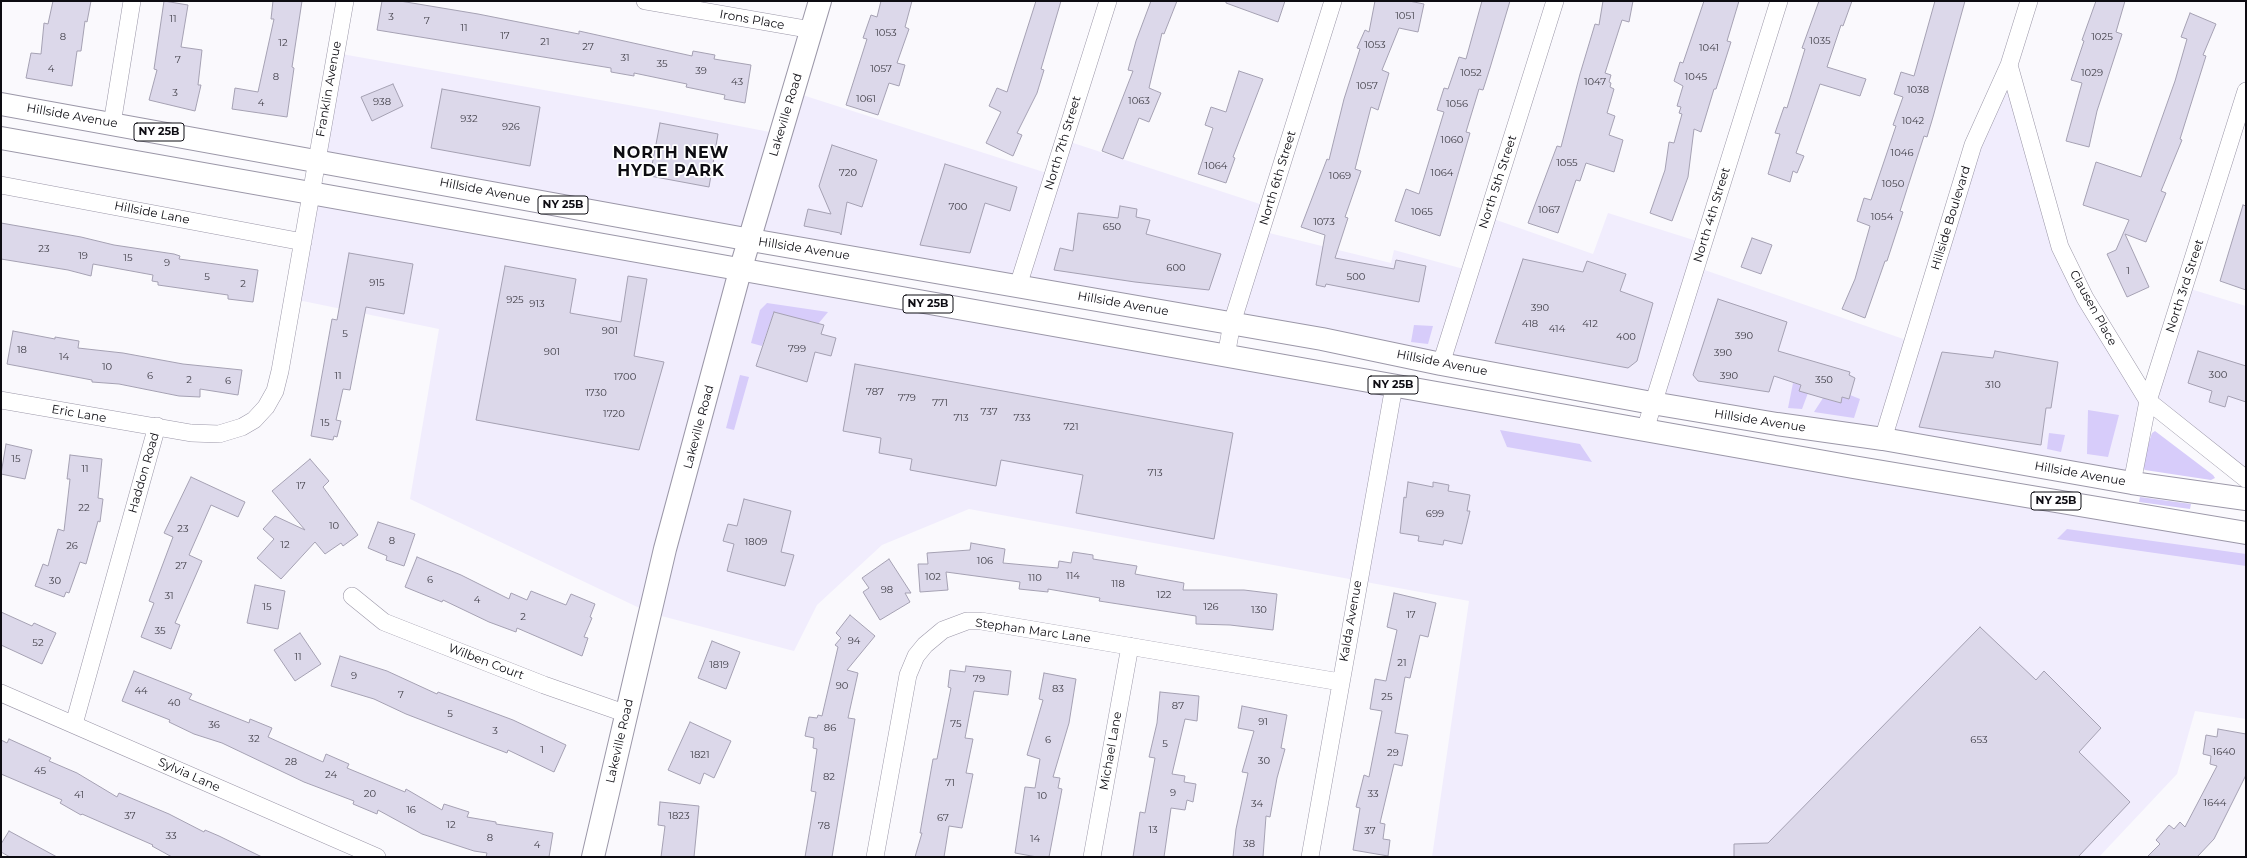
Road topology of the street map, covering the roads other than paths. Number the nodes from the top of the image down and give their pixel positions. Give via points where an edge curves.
1 (132, 1) edge
2 (345, 1) edge
3 (645, 1) edge
4 (820, 1) edge
5 (1108, 1) edge
6 (1333, 1) edge
7 (1555, 1) edge
8 (1780, 1) edge
9 (2029, 1) edge
10 (812, 30) junction
11 (2009, 65) junction
12 (2246, 91) edge
13 (1, 104) edge
14 (112, 124) junction
15 (1, 138) edge
16 (314, 177) junction
17 (1, 185) edge
18 (750, 240) junction
19 (303, 242) junction
20 (740, 271) junction
21 (1018, 286) junction
22 (1232, 323) junction
23 (1226, 356) junction
24 (1441, 364) junction
25 (1394, 386) junction
26 (1, 400) edge
27 (2148, 401) junction
28 (1652, 402) junction
29 (157, 426) junction
30 (1645, 430) junction
31 (1883, 439) junction
32 (2246, 479) edge
33 (2132, 483) junction
34 (2246, 498) edge
35 (2246, 533) edge
36 (352, 596) dead end
37 (1130, 646) junction
38 (1340, 682) junction
39 (1, 693) edge
40 (627, 714) junction
41 (74, 724) junction
42 (377, 857) edge
43 (593, 857) edge
44 (875, 857) edge
45 (1092, 857) edge
46 (1310, 857) edge

1 - 14 street
2 - 16 street, Franklin Avenue
3 - 10 street, Irons Place
4 - 10 main road, Lakeville Road
5 - 21 street, North 7th Street
6 - 22 street, North 6th Street
7 - 24 street, North 5th Street
8 - 28 street, North 4th Street
9 - 11 street, Hillside Boulevard
10 - 18 main road, Lakeville Road
11 - 27 street, Clausen Place via 2060,247 2085,298
11 - 31 street, Hillside Boulevard via 1973,145
12 - 27 street, North 3rd Street
13 - 14 main road, Hillside Avenue / NY 25B
14 - 16 main road, Hillside Avenue / NY 25B
15 - 16 main road, Hillside Avenue / NY 25B
16 - 18 main road, Hillside Avenue / NY 25B
16 - 19 street, Haddon Road
16 - 20 main road, Hillside Avenue / NY 25B
17 - 19 street, Hillside Lane
18 - 20 main road, Lakeville Road
18 - 21 main road, Hillside Avenue / NY 25B
19 - 29 street, Haddon Road via 280,372 275,391 266,407 254,420 242,427 219,434 190,433
20 - 23 main road, Hillside Avenue / NY 25B
20 - 40 main road, Lakeville Road via 665,549
21 - 22 main road, Hillside Avenue / NY 25B
22 - 23 street, North 6th Street
22 - 24 main road, Hillside Avenue / NY 25B
23 - 25 main road, Hillside Avenue / NY 25B
24 - 28 main road, Hillside Avenue / NY 25B
25 - 30 main road, Hillside Avenue / NY 25B
25 - 38 street, Kalda Avenue
26 - 29 street, Eric Lane
27 - 32 street, Clausen Place
27 - 33 street, North 3rd Street
28 - 30 street, North 4th Street
28 - 31 main road, Hillside Avenue / NY 25B
29 - 41 street, Haddon Road
30 - 35 main road, Hillside Avenue / NY 25B
31 - 33 main road, Hillside Avenue / NY 25B
33 - 34 main road, Hillside Avenue / NY 25B
36 - 40 street, Wilben Court via 384,622 544,685
37 - 38 street, Stephan Marc Lane
37 - 44 street, Stephan Marc Lane via 980,620 943,630 916,656 908,675
37 - 45 street, Michael Lane
38 - 46 street, Kalda Avenue
39 - 41 street, Sylvia Lane
40 - 43 main road, Lakeville Road
41 - 42 street, Sylvia Lane

